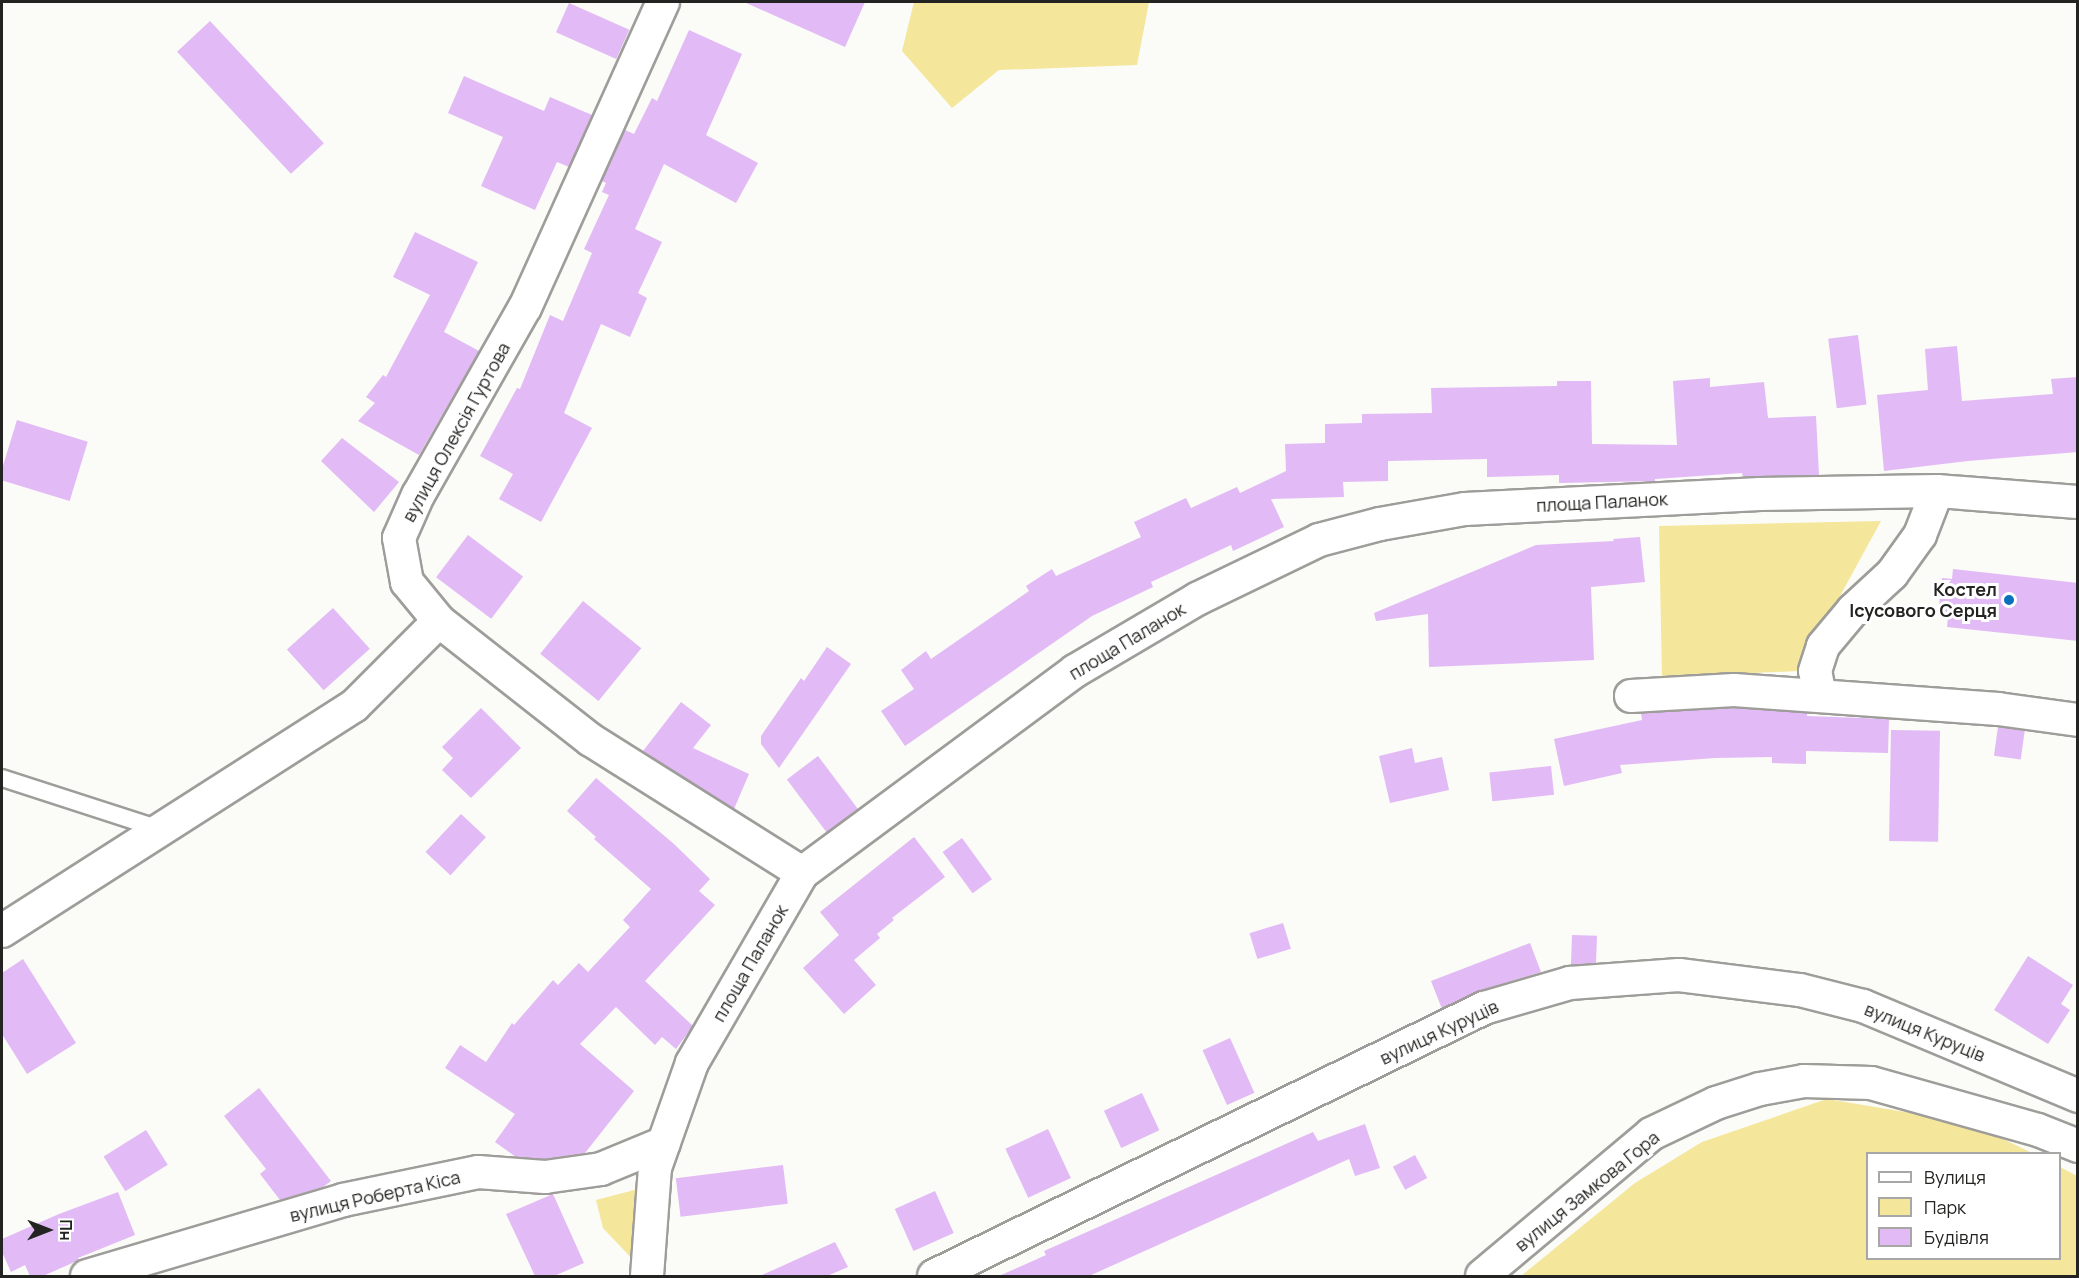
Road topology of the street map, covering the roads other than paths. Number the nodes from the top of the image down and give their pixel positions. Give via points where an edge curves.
1 (663, 2) edge
2 (1937, 491) junction
3 (2078, 502) edge
4 (439, 621) junction
5 (1631, 696) dead end
6 (1820, 696) junction
7 (2078, 720) edge
8 (2, 778) edge
9 (160, 829) junction
10 (802, 873) junction
11 (2, 931) edge
12 (2078, 1096) edge
13 (664, 1143) junction
14 (2078, 1146) edge
15 (175, 1263) edge
16 (87, 1276) edge
17 (647, 1276) edge
18 (934, 1276) edge
19 (1482, 1276) edge

1 - 4 street, вулиця Олексія Гуртова via 525,307 418,495 399,538 407,582
2 - 3 street, площа Паланок
2 - 6 street via 1920,535 1897,566 1823,646 1815,671
2 - 10 street, площа Паланок via 1760,494 1465,509 1318,540 1197,599 1075,671
4 - 9 street via 354,706
4 - 10 street, вулиця Олексія Гуртова via 591,740
5 - 6 street via 1734,690
6 - 7 street via 1998,709
8 - 9 lane
9 - 11 street
10 - 13 street, площа Паланок via 692,1063
12 - 18 street, вулиця Куруців via 1863,1006 1800,990 1679,975 1570,983 1484,1008
13 - 15 street, вулиця Роберта Кіса via 602,1169 545,1177 478,1172 343,1200
13 - 17 street, площа Паланок via 655,1168
14 - 19 street, вулиця Замкова Гора via 2038,1130 1871,1083 1804,1081 1760,1089 1716,1103 1651,1134
15 - 16 street, вулиця Роберта Кіса

